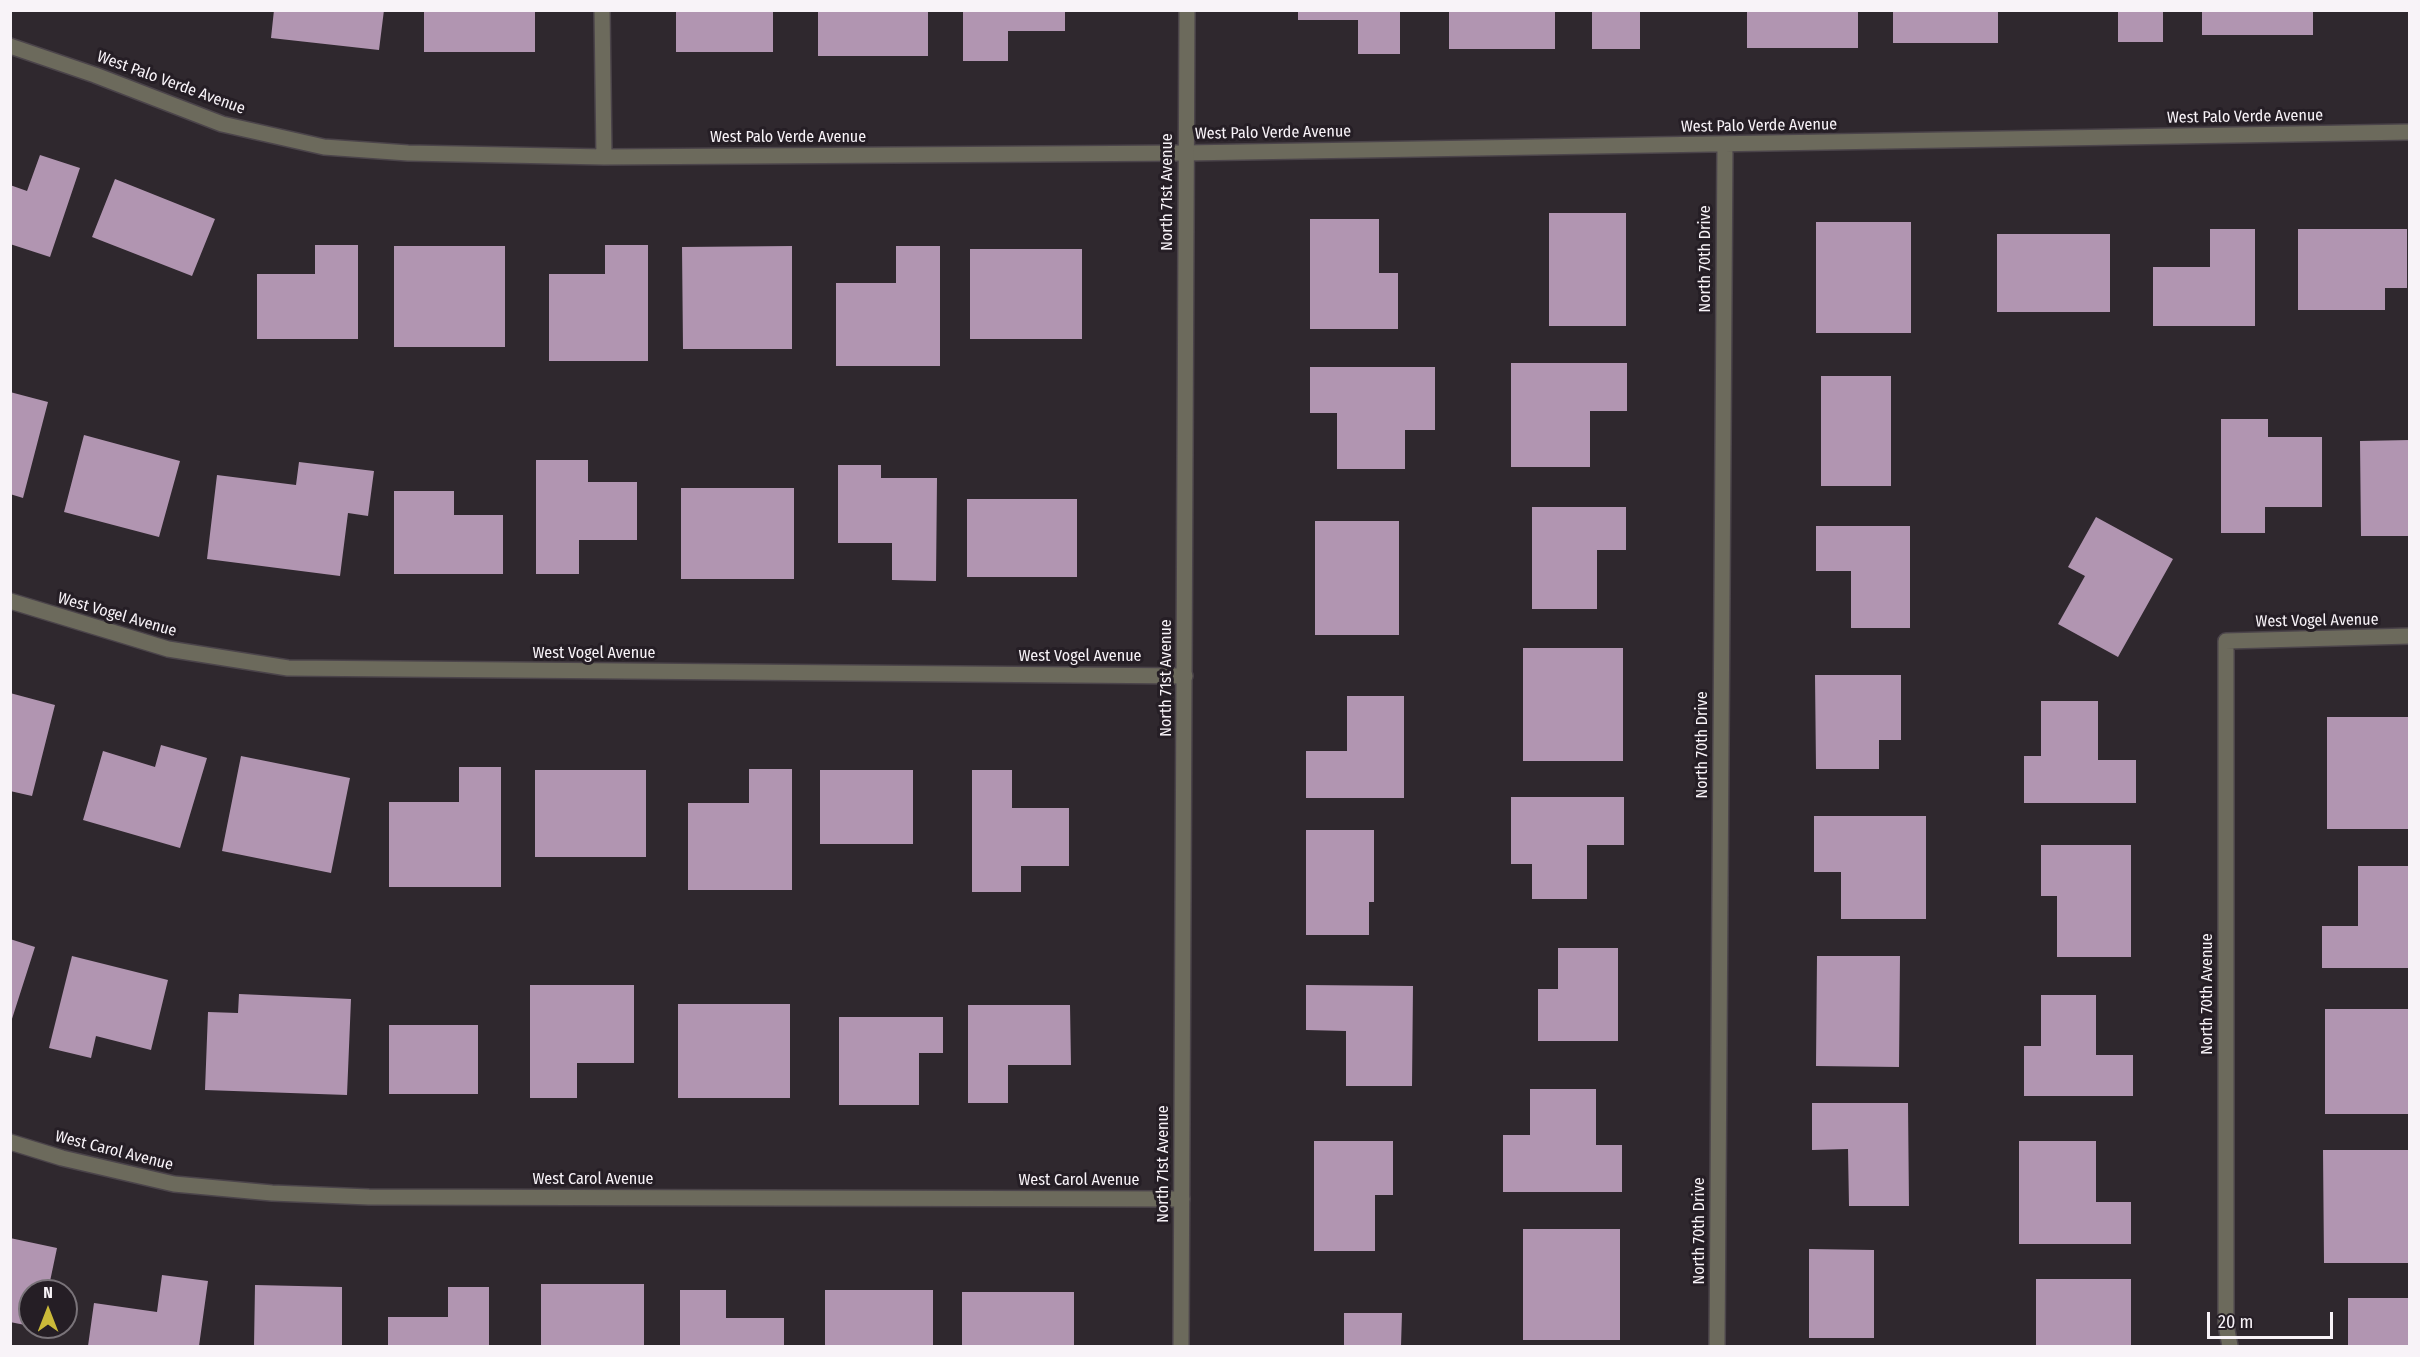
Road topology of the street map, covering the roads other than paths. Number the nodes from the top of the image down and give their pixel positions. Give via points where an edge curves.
1 (602, 10) edge
2 (1187, 10) edge
3 (10, 46) edge
4 (2409, 132) edge
5 (1725, 144) junction
6 (1186, 153) junction
7 (604, 157) junction
8 (10, 601) edge
9 (2409, 636) edge
10 (2226, 641) joint
11 (1185, 676) junction
12 (10, 1142) edge
13 (1182, 1199) junction
14 (1181, 1347) edge
15 (1717, 1347) edge
16 (2230, 1347) edge

1 - 7 street
2 - 6 street, North 71st Avenue
3 - 7 street, West Palo Verde Avenue via 222,124 324,147
4 - 5 street, West Palo Verde Avenue
5 - 6 street, West Palo Verde Avenue
5 - 15 street, North 70th Drive
6 - 7 street, West Palo Verde Avenue
6 - 11 street, North 71st Avenue
8 - 11 street, West Vogel Avenue via 168,649 288,668
9 - 10 street, West Vogel Avenue
10 - 16 street, North 70th Avenue via 2226,1324
11 - 13 street, North 71st Avenue
12 - 13 street, West Carol Avenue via 174,1184 272,1193 369,1197
13 - 14 street, North 71st Avenue

